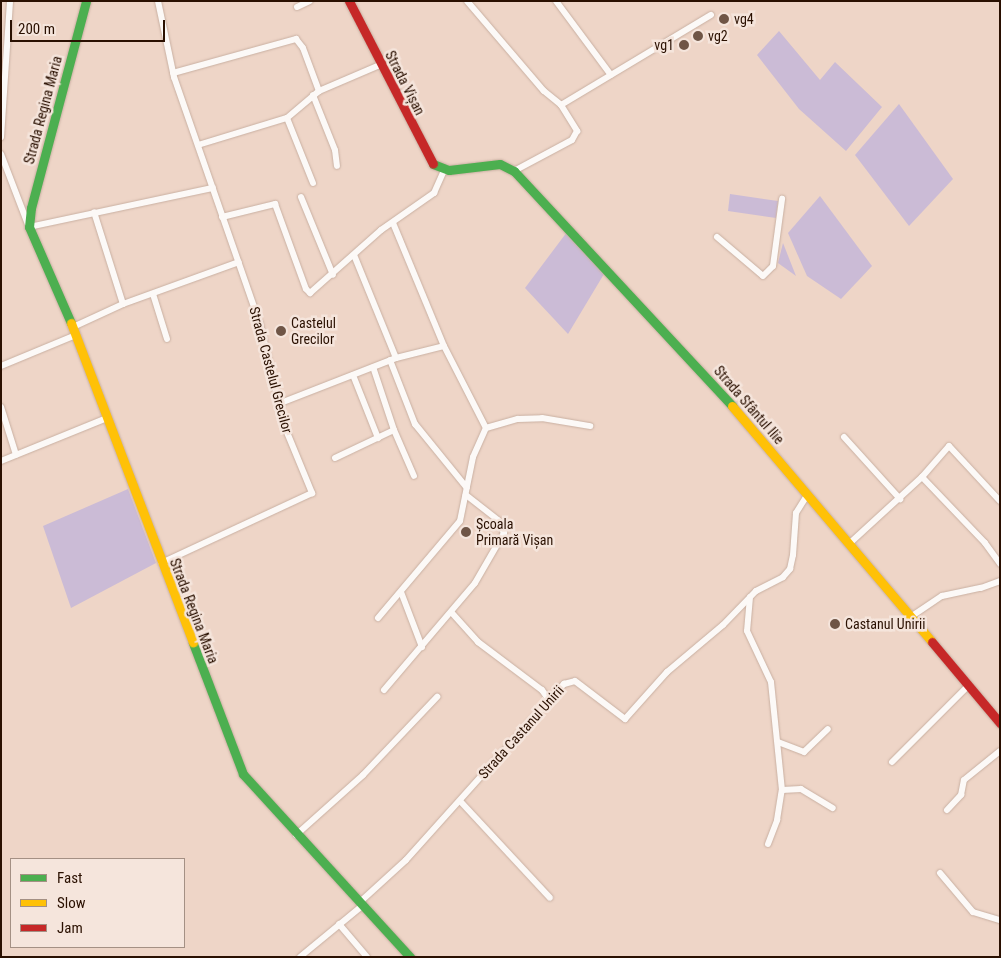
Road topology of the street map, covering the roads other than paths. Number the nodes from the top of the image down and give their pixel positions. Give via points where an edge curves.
1 (86, 1) edge
2 (158, 1) edge
3 (310, 1) edge
4 (349, 1) edge
5 (467, 1) edge
6 (556, 1) edge
7 (9, 3) edge
8 (297, 7) dead end
9 (711, 15) dead end
10 (4, 58) edge
11 (380, 65) junction
12 (173, 73) junction
13 (612, 74) junction
14 (319, 91) junction
15 (313, 95) junction
16 (561, 105) junction
17 (286, 118) junction
18 (2, 119) edge
19 (1, 137) edge
20 (198, 145) junction
21 (1, 154) edge
22 (337, 166) dead end
23 (444, 171) junction
24 (514, 171) junction
25 (313, 183) dead end
26 (213, 188) junction
27 (301, 197) dead end
28 (782, 199) dead end
29 (94, 212) junction
30 (222, 217) junction
31 (393, 223) junction
32 (30, 227) junction
33 (717, 237) dead end
34 (354, 255) junction
35 (238, 262) junction
36 (333, 275) junction
37 (153, 294) junction
38 (123, 304) junction
39 (74, 331) junction
40 (167, 339) dead end
41 (444, 346) junction
42 (393, 359) junction
43 (1, 366) edge
44 (373, 367) junction
45 (353, 375) junction
46 (278, 404) junction
47 (1, 407) edge
48 (107, 418) junction
49 (590, 426) dead end
50 (486, 428) junction
51 (394, 430) junction
52 (844, 437) dead end
53 (378, 438) junction
54 (16, 455) junction
55 (335, 458) dead end
56 (1, 461) edge
57 (414, 476) dead end
58 (922, 478) junction
59 (466, 492) junction
60 (808, 494) junction
61 (900, 499) junction
62 (1000, 501) edge
63 (850, 543) junction
64 (161, 563) junction
65 (1000, 564) edge
66 (1000, 581) edge
67 (401, 592) junction
68 (750, 596) junction
69 (452, 613) junction
70 (912, 616) junction
71 (378, 618) dead end
72 (422, 647) junction
73 (969, 685) junction
74 (384, 690) dead end
75 (437, 697) dead end
76 (549, 700) junction
77 (1000, 723) edge
78 (828, 729) dead end
79 (778, 742) junction
80 (1000, 752) edge
81 (892, 762) dead end
82 (782, 790) junction
83 (460, 801) junction
84 (833, 808) dead end
85 (947, 810) dead end
86 (296, 835) junction
87 (768, 844) dead end
88 (940, 873) dead end
89 (550, 898) dead end
90 (361, 903) junction
91 (1000, 920) edge
92 (339, 924) junction
93 (300, 957) edge
94 (367, 957) edge
95 (410, 957) edge

1 - 32 street, Strada Regina Maria via 31,208
2 - 12 street, Strada Castelul Grecilor
3 - 8 street
4 - 11 street, Strada Vișan
5 - 16 street via 544,91
6 - 13 street
7 - 10 street
9 - 13 street
10 - 18 street
11 - 14 street
11 - 23 street, Strada Vișan via 424,152 435,167
12 - 14 street via 296,39 303,48
12 - 20 street, Strada Castelul Grecilor
13 - 16 street
14 - 15 street
15 - 17 street
15 - 22 street via 335,150
16 - 24 street via 577,131 575,137
17 - 20 street
17 - 25 street
18 - 19 street
20 - 26 street, Strada Castelul Grecilor
21 - 32 street
23 - 24 street, Strada Sfântul Ilie via 488,163 500,164
23 - 31 street via 434,193
24 - 60 street, Strada Sfântul Ilie via 700,370
26 - 29 street
26 - 30 street, Strada Castelul Grecilor
27 - 36 street
28 - 33 street via 773,266 763,276
29 - 32 street
29 - 38 street
30 - 35 street, Strada Castelul Grecilor
30 - 36 street via 275,204 307,292 315,292
31 - 34 street
31 - 41 street
32 - 39 street, Strada Regina Maria
34 - 36 street
34 - 42 street
35 - 37 street
35 - 46 street, Strada Castelul Grecilor via 260,324
37 - 38 street
37 - 40 street
38 - 39 street
39 - 43 street
39 - 48 street, Strada Regina Maria
41 - 42 street
41 - 50 street
42 - 44 street
42 - 59 street via 415,424
44 - 45 street
44 - 51 street
45 - 46 street
45 - 53 street
46 - 64 street, Strada Castelul Grecilor via 312,493
47 - 54 street
48 - 54 street
48 - 64 street, Strada Regina Maria
49 - 50 street via 542,418 518,418
50 - 59 street via 473,457
51 - 53 street
51 - 57 street
52 - 61 street
53 - 55 street
54 - 56 street
58 - 61 street
58 - 62 street via 949,446
58 - 65 street via 985,543
59 - 67 street via 460,521
59 - 69 street via 498,520 504,533 475,583
60 - 63 street, Strada Sfântul Ilie
60 - 68 street, Strada Castanul Unirii via 796,514 790,569 783,577
61 - 63 street
63 - 70 street, Strada Sfântul Ilie
64 - 86 street, Strada Regina Maria via 243,774
66 - 70 street via 942,596
67 - 71 street
67 - 72 street
68 - 76 street, Strada Castanul Unirii via 667,672 625,719 572,680
68 - 79 street via 747,631 751,645 768,671
69 - 72 street
69 - 76 street via 478,642 542,690
70 - 73 street, Strada Sfântul Ilie
72 - 74 street
73 - 77 street, Strada Sfântul Ilie
73 - 81 street
75 - 86 street via 368,770
76 - 83 street, Strada Castanul Unirii
78 - 79 street via 804,752
79 - 82 street
80 - 85 street via 964,780 960,795
82 - 84 street via 801,789
82 - 87 street via 779,814
83 - 89 street
83 - 90 street, Strada Castanul Unirii
86 - 90 street, Strada Regina Maria
88 - 91 street via 973,912
90 - 92 street, Strada Castanul Unirii
90 - 95 street, Strada Regina Maria
92 - 93 street, Strada Castanul Unirii
92 - 94 street

